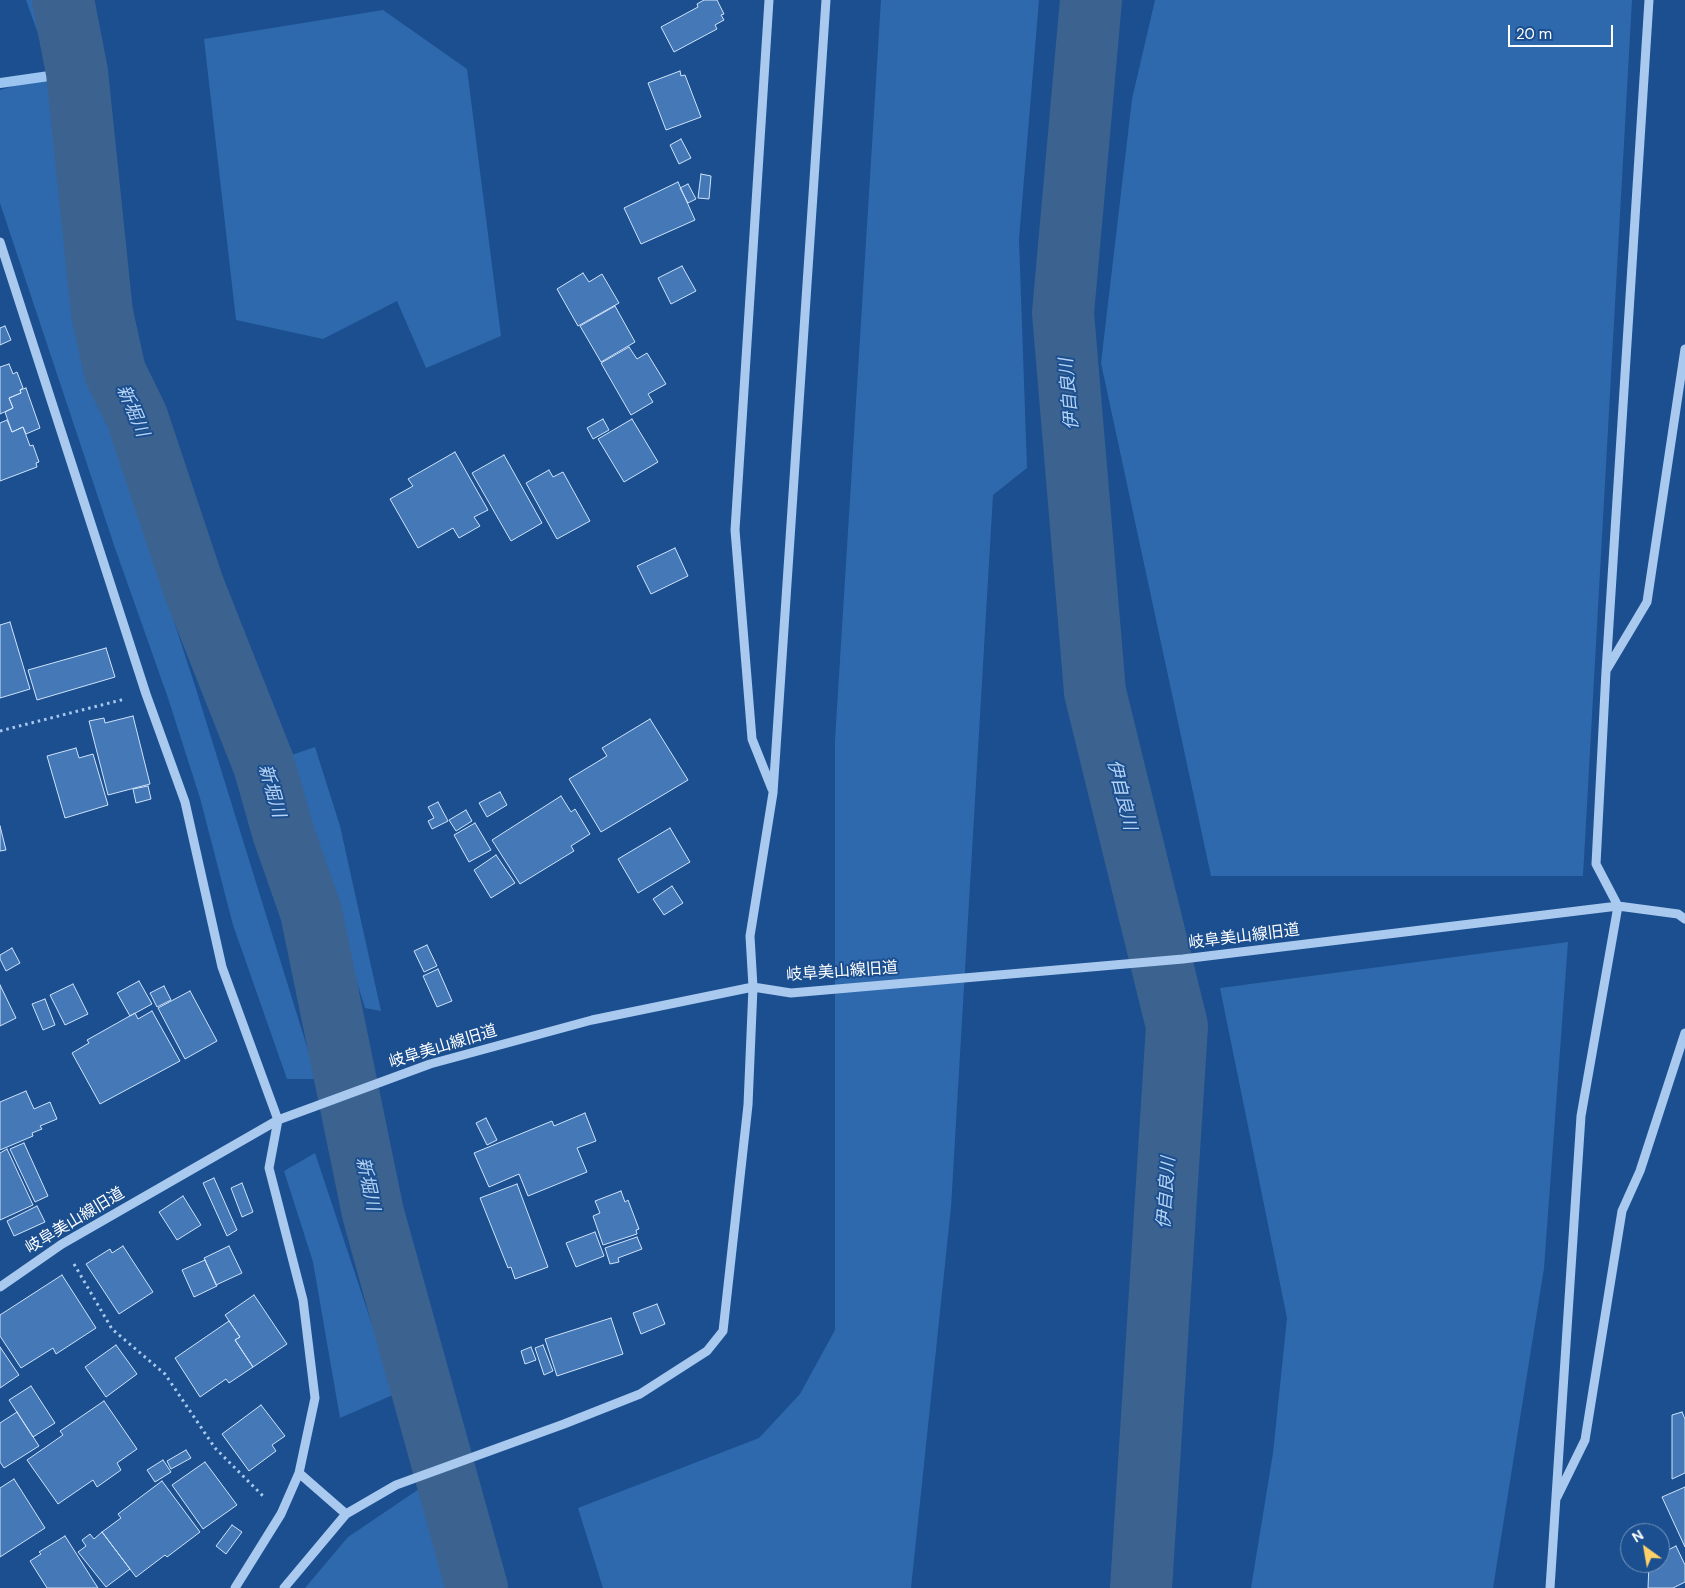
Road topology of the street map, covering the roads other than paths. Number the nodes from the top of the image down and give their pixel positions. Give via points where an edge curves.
1 (769, 0) edge
2 (826, 0) edge
3 (1649, 0) edge
4 (0, 242) edge
5 (1685, 349) edge
6 (1606, 671) junction
7 (773, 793) junction
8 (1618, 906) junction
9 (1685, 919) edge
10 (753, 987) junction
11 (1685, 1032) edge
12 (278, 1120) junction
13 (0, 1286) edge
14 (299, 1473) junction
15 (1555, 1501) junction
16 (346, 1514) junction
17 (235, 1588) edge
18 (284, 1588) edge
19 (1550, 1588) edge

1 - 7 street via 735,530 752,738
2 - 7 street
3 - 6 street
4 - 12 street via 146,694 185,802 222,966
5 - 6 street via 1647,602
6 - 8 street via 1596,864
7 - 10 street via 750,936
8 - 9 street, 岐阜美山線旧道 via 1678,914
8 - 10 street, 岐阜美山線旧道 via 1183,959 791,993
8 - 15 street via 1581,1116
10 - 12 street, 岐阜美山線旧道 via 592,1020 430,1064
10 - 16 street via 748,1105 724,1331 707,1351 640,1394 396,1485
11 - 15 street via 1640,1171 1622,1211 1585,1440
12 - 13 street, 岐阜美山線旧道 via 62,1244
12 - 14 street via 269,1168 303,1300 315,1398
14 - 16 street
14 - 17 street via 281,1514
15 - 19 street
16 - 18 street

